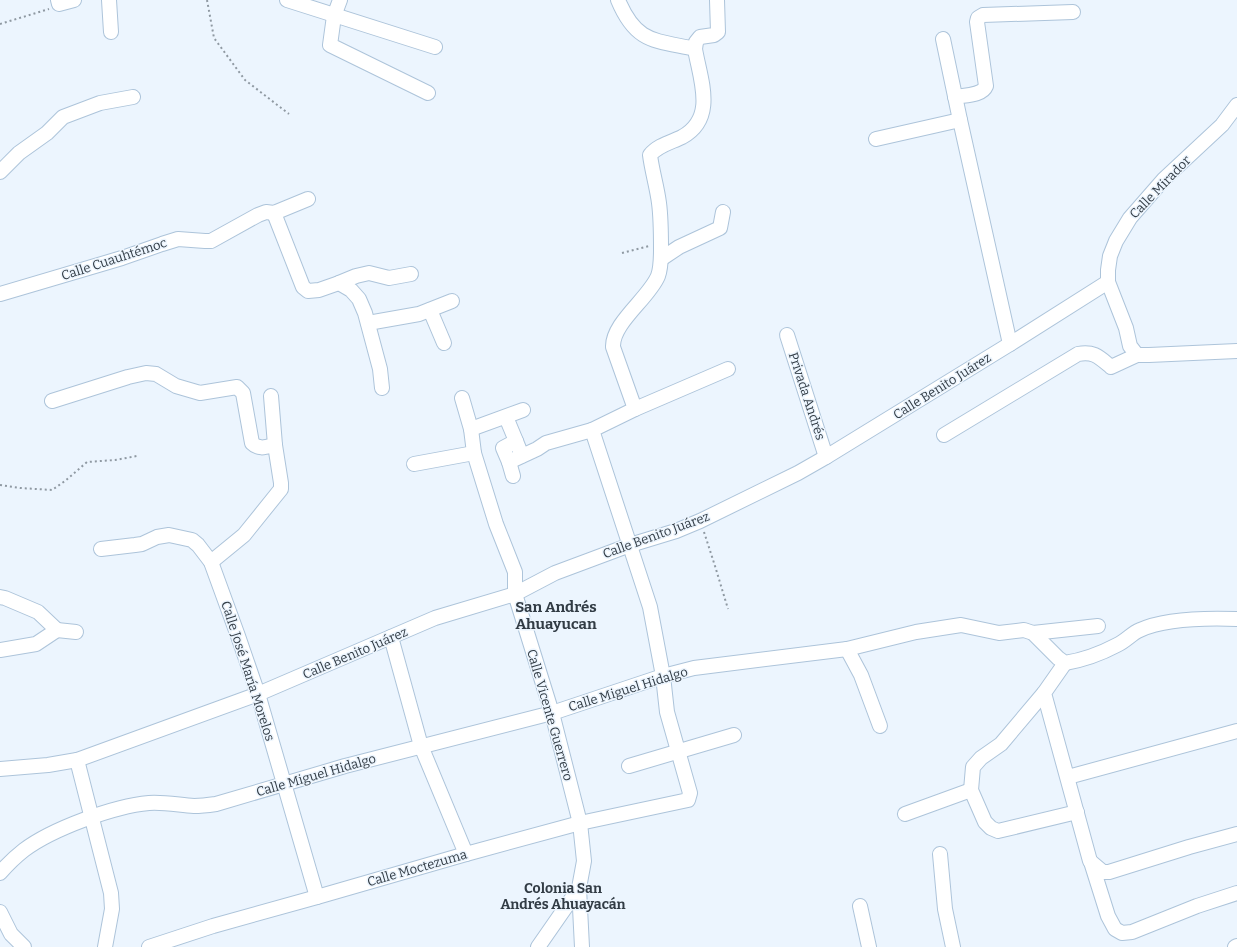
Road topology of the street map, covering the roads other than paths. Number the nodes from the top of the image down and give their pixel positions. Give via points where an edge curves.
1 (74, 0) edge
2 (109, 0) edge
3 (287, 0) edge
4 (340, 0) edge
5 (618, 0) edge
6 (717, 0) edge
7 (59, 2) edge
8 (1072, 12) dead end
9 (334, 16) junction
10 (111, 32) dead end
11 (943, 39) dead end
12 (435, 47) dead end
13 (694, 49) junction
14 (428, 93) dead end
15 (133, 97) dead end
16 (955, 97) junction
17 (1237, 105) edge
18 (960, 120) junction
19 (876, 139) dead end
20 (0, 172) edge
21 (308, 199) dead end
22 (723, 212) dead end
23 (274, 213) junction
24 (661, 259) junction
25 (411, 274) dead end
26 (1108, 282) junction
27 (340, 283) junction
28 (0, 294) edge
29 (452, 300) dead end
30 (430, 310) junction
31 (368, 323) junction
32 (787, 335) dead end
33 (444, 343) dead end
34 (1010, 344) junction
35 (1237, 351) edge
36 (1137, 355) junction
37 (728, 369) dead end
38 (382, 388) dead end
39 (271, 396) dead end
40 (462, 398) dead end
41 (52, 401) dead end
42 (635, 409) junction
43 (523, 410) dead end
44 (506, 417) junction
45 (471, 429) junction
46 (592, 430) junction
47 (944, 435) dead end
48 (274, 445) junction
49 (474, 454) junction
50 (826, 457) junction
51 (516, 459) junction
52 (414, 464) dead end
53 (513, 476) dead end
54 (630, 545) junction
55 (102, 549) dead end
56 (211, 562) junction
57 (515, 594) junction
58 (0, 597) edge
59 (1237, 619) edge
60 (1098, 626) dead end
61 (57, 630) junction
62 (76, 632) dead end
63 (1033, 633) junction
64 (391, 637) junction
65 (846, 649) junction
66 (0, 650) edge
67 (1065, 663) junction
68 (663, 676) junction
69 (1044, 693) junction
70 (258, 694) junction
71 (552, 713) junction
72 (880, 726) dead end
73 (1237, 731) edge
74 (734, 735) dead end
75 (422, 746) junction
76 (679, 752) junction
77 (77, 760) junction
78 (629, 766) dead end
79 (0, 769) edge
80 (1068, 777) junction
81 (283, 784) junction
82 (971, 790) junction
83 (1077, 812) junction
84 (905, 814) dead end
85 (93, 816) junction
86 (580, 823) junction
87 (1237, 834) edge
88 (466, 854) junction
89 (940, 854) dead end
90 (1090, 861) junction
91 (0, 873) edge
92 (579, 888) junction
93 (1237, 893) edge
94 (317, 897) junction
95 (860, 906) dead end
96 (0, 912) edge
97 (24, 947) edge
98 (106, 947) edge
99 (149, 947) edge
100 (538, 947) edge
101 (582, 947) edge
102 (869, 947) edge
103 (953, 947) edge

1 - 7 street
2 - 10 street
3 - 9 street
4 - 9 street
5 - 13 street via 625,16 637,31 650,39
6 - 13 street via 718,32 714,35 700,36
8 - 16 street via 983,15 978,18 986,86 980,92
9 - 12 street
9 - 14 street via 330,45
11 - 16 street
13 - 24 street via 704,100 703,114 696,126 684,136 654,150 650,155 659,203
15 - 20 street via 100,103 63,117
16 - 18 street
17 - 26 street, Calle Mirador via 1222,125 1164,180 1130,218 1110,256
18 - 19 street
18 - 34 street
21 - 23 street, Calle Cuauhtémoc
22 - 24 street via 720,228 679,247
23 - 27 street via 303,287 308,291 319,290
23 - 28 street, Calle Cuauhtémoc via 258,215 211,241 178,239
24 - 42 street via 658,276 612,340
25 - 27 street via 389,278 370,273
26 - 34 street, Calle Benito Juárez
26 - 36 street via 1126,328 1130,346
27 - 31 street via 359,299
29 - 30 street
30 - 31 street
30 - 33 street
31 - 38 street via 380,368
32 - 50 street, Privada Andrés
34 - 50 street, Calle Benito Juárez
35 - 36 street
36 - 47 street via 1111,367 1087,352 1078,354
37 - 42 street
39 - 48 street
40 - 45 street, Calle Vicente Guerrero
41 - 48 street via 128,377 146,374 156,374 176,386 200,392 237,388 243,393 252,443 262,448
42 - 46 street
43 - 44 street
44 - 45 street
44 - 51 street via 516,441
45 - 49 street, Calle Vicente Guerrero
46 - 51 street via 546,443
46 - 54 street
48 - 56 street via 281,489 244,535
49 - 52 street
49 - 57 street, Calle Vicente Guerrero via 496,524 515,572
50 - 54 street, Calle Benito Juárez via 700,521
51 - 53 street
54 - 57 street, Calle Benito Juárez via 555,573
54 - 68 street via 650,607
55 - 56 street, Calle José María Morelos via 142,544 169,535 192,540
56 - 70 street, Calle José María Morelos
57 - 64 street, Calle Benito Juárez via 435,618
57 - 71 street, Calle Vicente Guerrero
58 - 61 street via 38,612
59 - 67 street via 1210,618 1154,624 1138,630 1118,645
60 - 63 street, Calle Miguel Hidalgo
61 - 62 street
61 - 66 street via 36,644
63 - 65 street, Calle Miguel Hidalgo via 1024,630 999,633 961,625 916,632
63 - 67 street
64 - 70 street, Calle Benito Juárez
64 - 75 street
65 - 68 street, Calle Miguel Hidalgo via 694,668
65 - 72 street via 861,675
67 - 69 street
68 - 71 street, Calle Miguel Hidalgo
68 - 76 street via 667,712
69 - 80 street
69 - 82 street via 1001,744 973,767
70 - 77 street, Calle Benito Juárez
70 - 81 street, Calle José María Morelos
71 - 75 street, Calle Miguel Hidalgo
71 - 86 street, Calle Vicente Guerrero
73 - 80 street
74 - 76 street
75 - 81 street, Calle Miguel Hidalgo
75 - 88 street
76 - 78 street
76 - 86 street, Calle Moctezuma via 690,793 688,800
77 - 79 street, Calle Benito Juárez
77 - 85 street
80 - 83 street
81 - 85 street, Calle Miguel Hidalgo via 216,804 196,806 169,802 148,803
81 - 94 street, Calle José María Morelos
82 - 83 street via 985,822 998,831
82 - 84 street
83 - 90 street
85 - 91 street, Calle Miguel Hidalgo via 57,831 25,849
85 - 98 street via 111,893 112,909
86 - 88 street, Calle Moctezuma
86 - 92 street, Calle Vicente Guerrero via 584,861
87 - 90 street via 1109,872 1103,872
88 - 94 street, Calle Moctezuma
89 - 103 street via 945,909
90 - 93 street via 1108,916 1115,929 1122,933 1132,932
92 - 100 street, Calle Vicente Guerrero
92 - 101 street
94 - 99 street, Calle Moctezuma
95 - 102 street
96 - 97 street via 11,934

